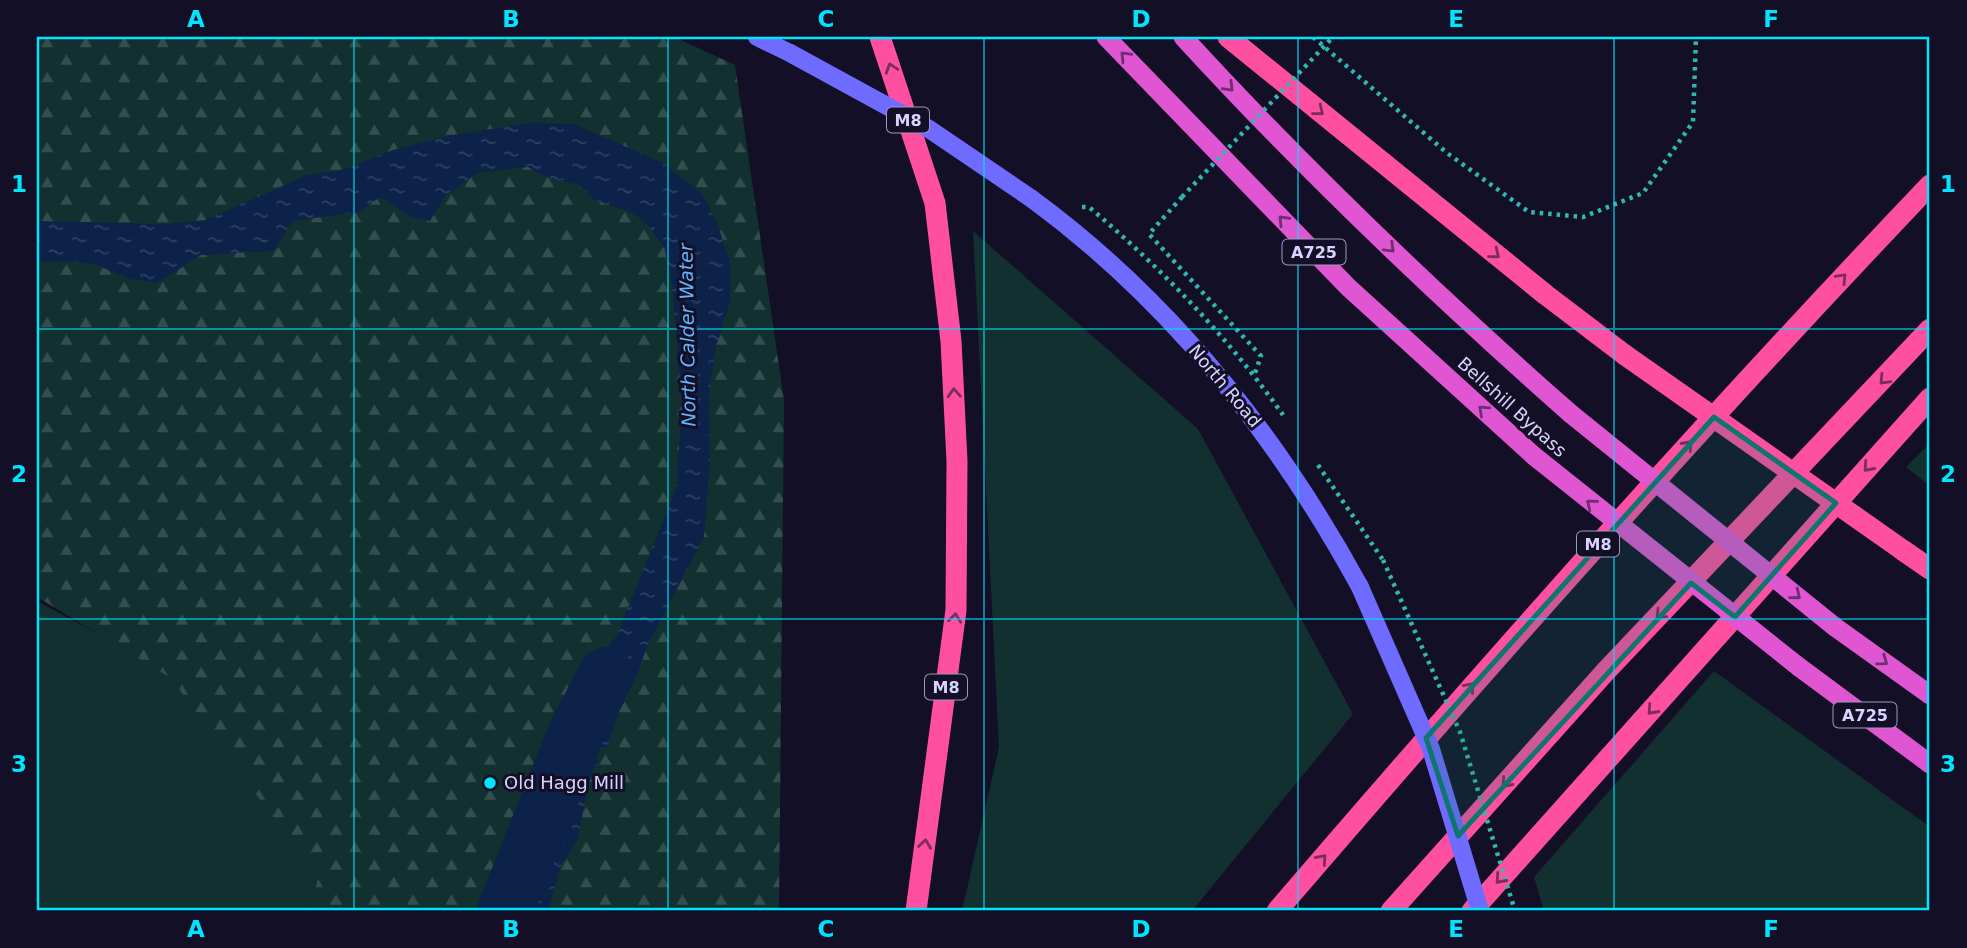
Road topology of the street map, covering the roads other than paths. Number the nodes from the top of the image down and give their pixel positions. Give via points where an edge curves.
1 (757, 37) edge
2 (880, 37) edge
3 (1106, 37) edge
4 (1183, 37) edge
5 (1228, 37) edge
6 (1930, 186) edge
7 (1930, 329) edge
8 (1930, 398) edge
9 (1930, 569) edge
10 (1930, 695) edge
11 (1930, 764) edge
12 (916, 911) edge
13 (1277, 911) edge
14 (1391, 911) edge
15 (1472, 911) edge
16 (1480, 911) edge

1 - 16 main road, North Road, bridge via 929,129 1032,199 1151,302 1230,389 1298,482 1360,587 1431,749
12 -> 2 highway, M8 via 956,610 957,461 951,341 935,203
11 -> 3 highway, Bellshill Bypass / A725, bridge via 1799,667 1534,456 1348,287
4 -> 10 highway, Bellshill Bypass / A725, bridge via 1419,276 1571,414 1835,627
5 -> 9 highway, bridge via 1625,355
13 -> 6 highway, M8 via 1513,637
7 -> 14 highway via 1606,671
8 -> 15 highway

